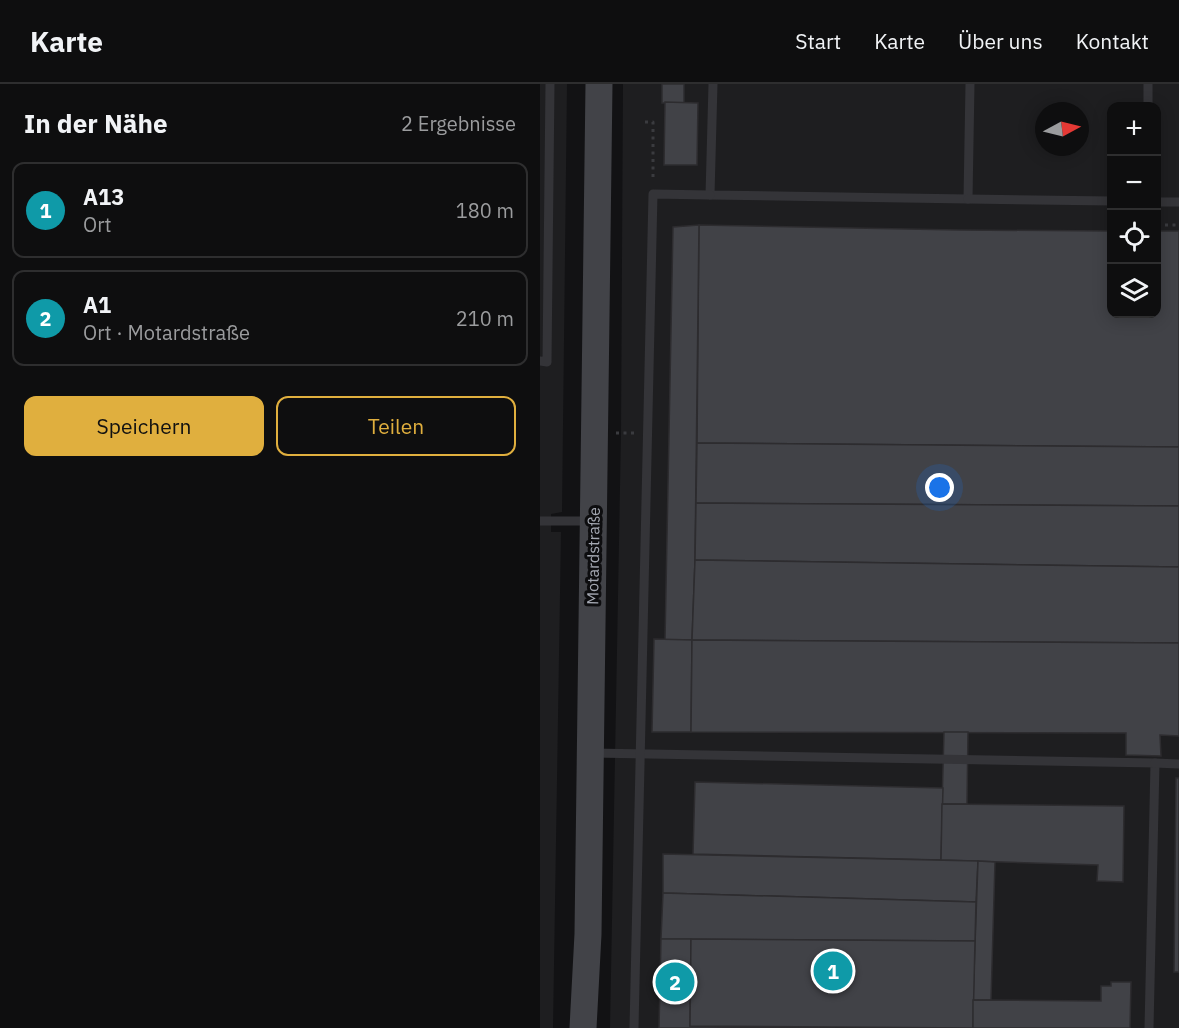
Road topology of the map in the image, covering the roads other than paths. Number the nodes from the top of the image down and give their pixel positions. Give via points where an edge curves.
1 (550, 84) edge
2 (599, 84) edge
3 (713, 84) edge
4 (970, 84) edge
5 (1148, 84) edge
6 (1148, 102) edge
7 (710, 195) junction
8 (968, 199) junction
9 (1107, 201) edge
10 (1161, 202) edge
11 (1179, 202) edge
12 (540, 362) edge
13 (540, 521) edge
14 (593, 521) junction
15 (590, 753) junction
16 (640, 754) junction
17 (1155, 764) junction
18 (1179, 764) edge
19 (583, 1028) edge
20 (634, 1028) edge
21 (1149, 1028) edge

1 - 12 lane via 547,362
2 - 14 street, Motardstraße
3 - 7 lane
4 - 8 lane
5 - 6 lane
7 - 8 lane
7 - 16 lane via 652,194
8 - 9 lane
10 - 11 lane
13 - 14 lane
14 - 15 street, Motardstraße
15 - 16 lane
15 - 19 street, Motardstraße
16 - 17 lane
16 - 20 lane
17 - 18 lane
17 - 21 lane

